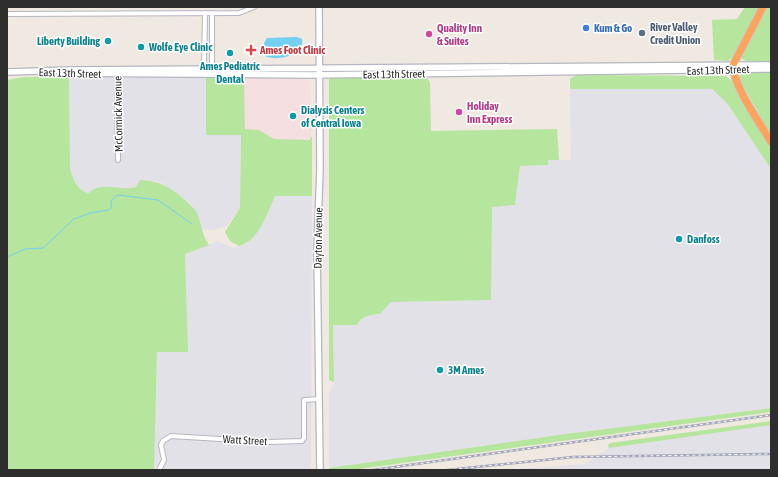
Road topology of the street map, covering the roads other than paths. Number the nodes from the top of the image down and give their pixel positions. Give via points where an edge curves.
1 (148, 7) edge
2 (254, 7) edge
3 (319, 7) edge
4 (763, 7) edge
5 (148, 13) junction
6 (205, 13) junction
7 (212, 13) junction
8 (7, 14) edge
9 (771, 65) edge
10 (733, 67) junction
11 (319, 68) junction
12 (204, 69) junction
13 (212, 69) junction
14 (771, 69) edge
15 (7, 72) edge
16 (117, 72) junction
17 (205, 75) junction
18 (212, 75) junction
19 (319, 75) junction
20 (771, 142) edge
21 (118, 160) dead end
22 (319, 399) junction
23 (159, 470) edge
24 (320, 470) edge

1 - 5 street
2 - 7 street via 244,12
3 - 11 main road, Dayton Avenue
4 - 10 highway
5 - 6 street
5 - 8 street
6 - 7 street
6 - 12 street
7 - 13 street
9 - 10 main road, East 13th Street
10 - 11 main road, East 13th Street
10 - 14 main road, East 13th Street
10 - 19 main road, East 13th Street
10 - 20 highway via 737,83
11 - 13 main road, East 13th Street
11 - 19 main road, Dayton Avenue
12 - 13 main road, East 13th Street
12 - 16 main road, East 13th Street
12 - 17 street
13 - 18 street
15 - 16 main road, East 13th Street
16 - 17 main road, East 13th Street
16 - 21 street, McCormick Avenue
17 - 18 main road, East 13th Street
18 - 19 main road, East 13th Street
19 - 22 main road, Dayton Avenue
22 - 23 street, Watt Street via 304,400 302,441 171,436 161,445 164,460
22 - 24 main road, Dayton Avenue

